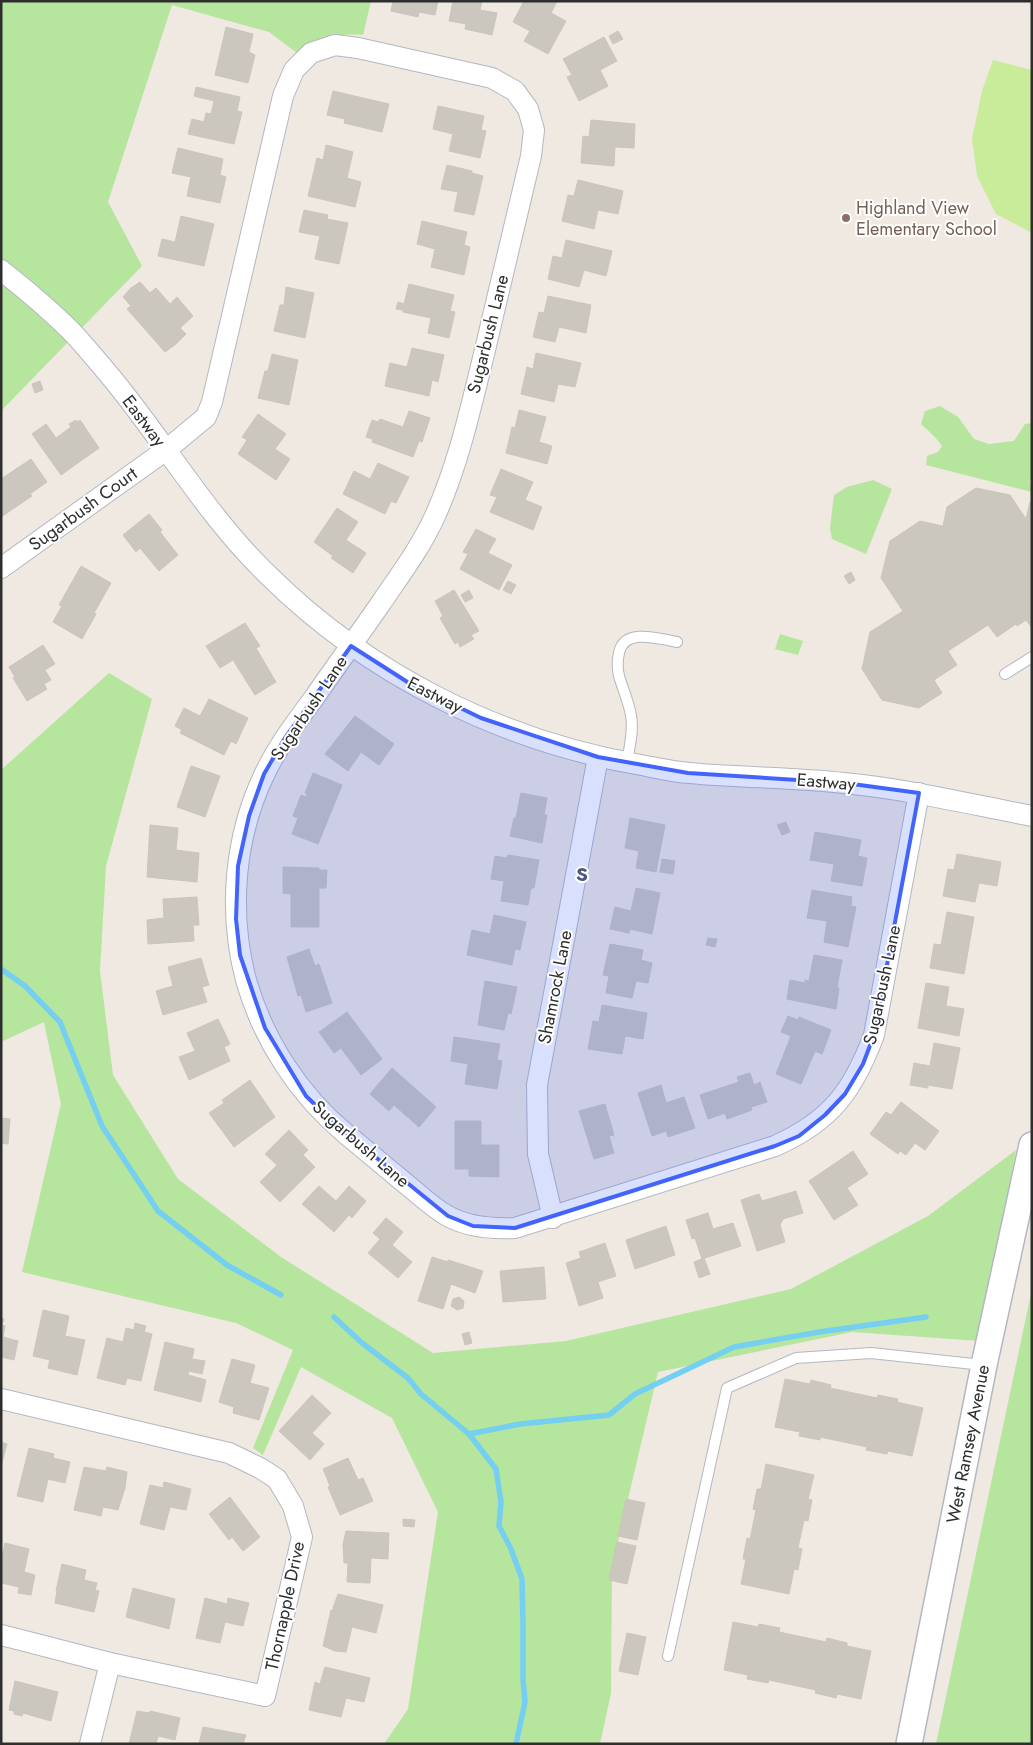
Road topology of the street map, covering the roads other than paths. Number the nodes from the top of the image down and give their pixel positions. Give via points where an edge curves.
1 (1, 270) edge
2 (166, 450) junction
3 (1, 568) edge
4 (676, 642) dead end
5 (351, 646) junction
6 (1032, 657) edge
7 (1005, 674) dead end
8 (598, 757) junction
9 (627, 762) junction
10 (919, 794) junction
11 (1032, 816) edge
12 (1032, 1145) edge
13 (553, 1218) junction
14 (984, 1365) junction
15 (1, 1399) edge
16 (1, 1635) edge
17 (668, 1656) dead end
18 (110, 1663) junction
19 (90, 1744) edge
20 (909, 1744) edge

1 - 2 street, Eastway via 70,331 116,384
2 - 3 street, Sugarbush Court
2 - 5 street, Eastway via 209,510 268,575
2 - 5 street, Sugarbush Lane via 206,417 212,402 283,96 294,70 311,53 335,46 358,48 492,78 515,91 528,109 534,130 531,156 455,465 434,518 407,566
4 - 9 lane via 644,636 632,638 620,648 618,673 632,719
5 - 8 street, Eastway via 410,683 481,718 538,740
5 - 13 street, Sugarbush Lane via 285,738 264,774 249,816 238,866 236,919 240,954 250,991 272,1042 306,1096 336,1126 442,1212 473,1226 498,1229
6 - 7 lane
8 - 9 street, Eastway
8 - 13 street, Shamrock Lane via 537,1085 538,1154
9 - 10 street, Eastway via 688,773 845,783
10 - 11 street, Eastway
10 - 13 street, Sugarbush Lane via 874,1035 863,1064 845,1094 799,1136
12 - 14 street, West Ramsey Avenue
14 - 17 lane via 871,1353 796,1358 727,1388
14 - 20 street, West Ramsey Avenue
15 - 18 street, Thornapple Drive via 229,1453 277,1479 293,1506 302,1537 265,1696
16 - 18 street, Thornapple Drive
18 - 19 street

